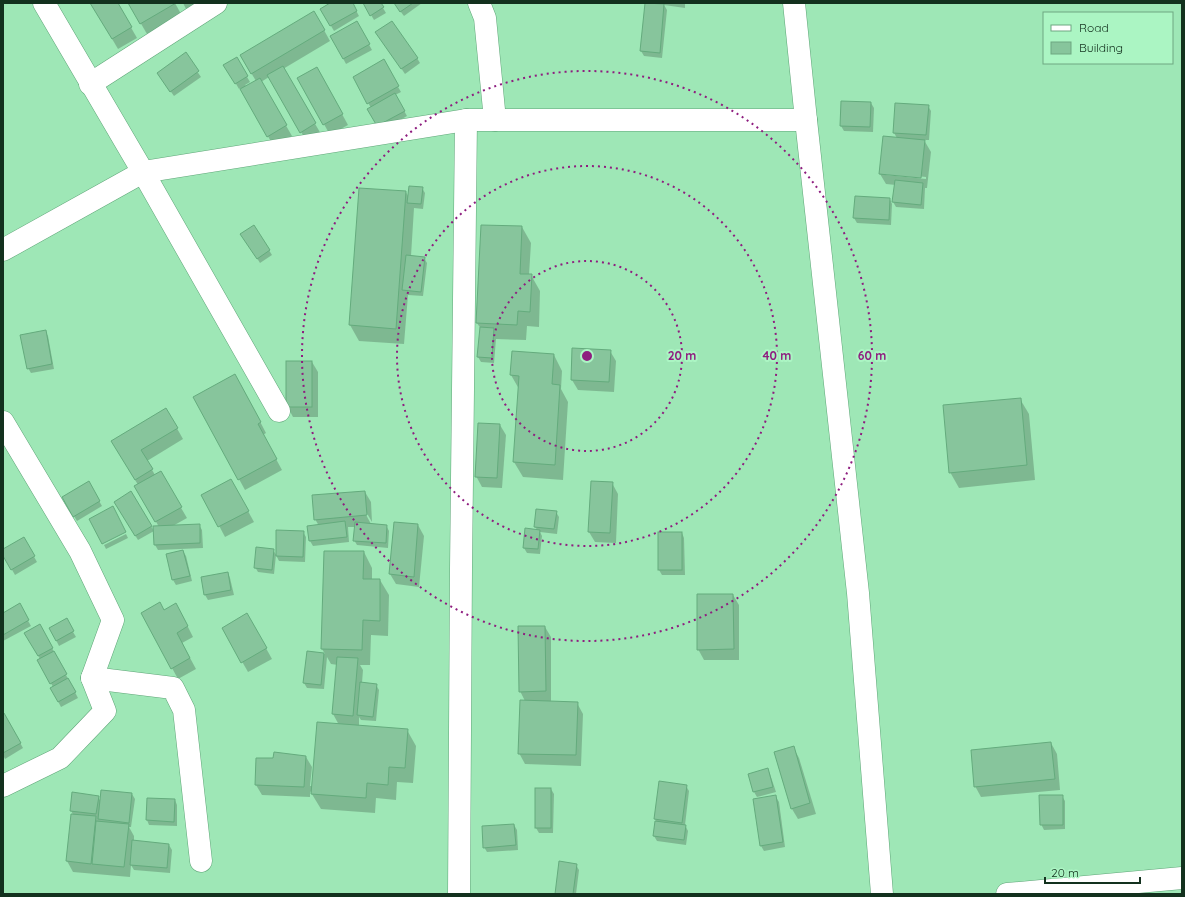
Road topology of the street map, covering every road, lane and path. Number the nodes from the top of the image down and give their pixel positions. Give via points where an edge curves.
1 (44, 3) edge
2 (216, 3) edge
3 (479, 3) edge
4 (794, 3) edge
5 (90, 84) junction
6 (466, 120) junction
7 (495, 120) junction
8 (806, 120) junction
9 (143, 172) junction
10 (3, 250) edge
11 (279, 411) dead end
12 (3, 422) edge
13 (92, 678) junction
14 (3, 786) edge
15 (201, 861) dead end
16 (1182, 878) edge
17 (459, 894) edge
18 (882, 894) edge
19 (1007, 894) edge

1 - 5 street
2 - 5 street
3 - 7 street via 484,18
4 - 8 street
5 - 9 street
6 - 7 street
6 - 9 street
6 - 17 street
7 - 8 street
8 - 18 street via 858,593
9 - 10 street
9 - 11 street
12 - 13 street via 80,551 113,620
13 - 14 street via 105,711 60,758
13 - 15 street via 173,688 184,710
16 - 19 street

